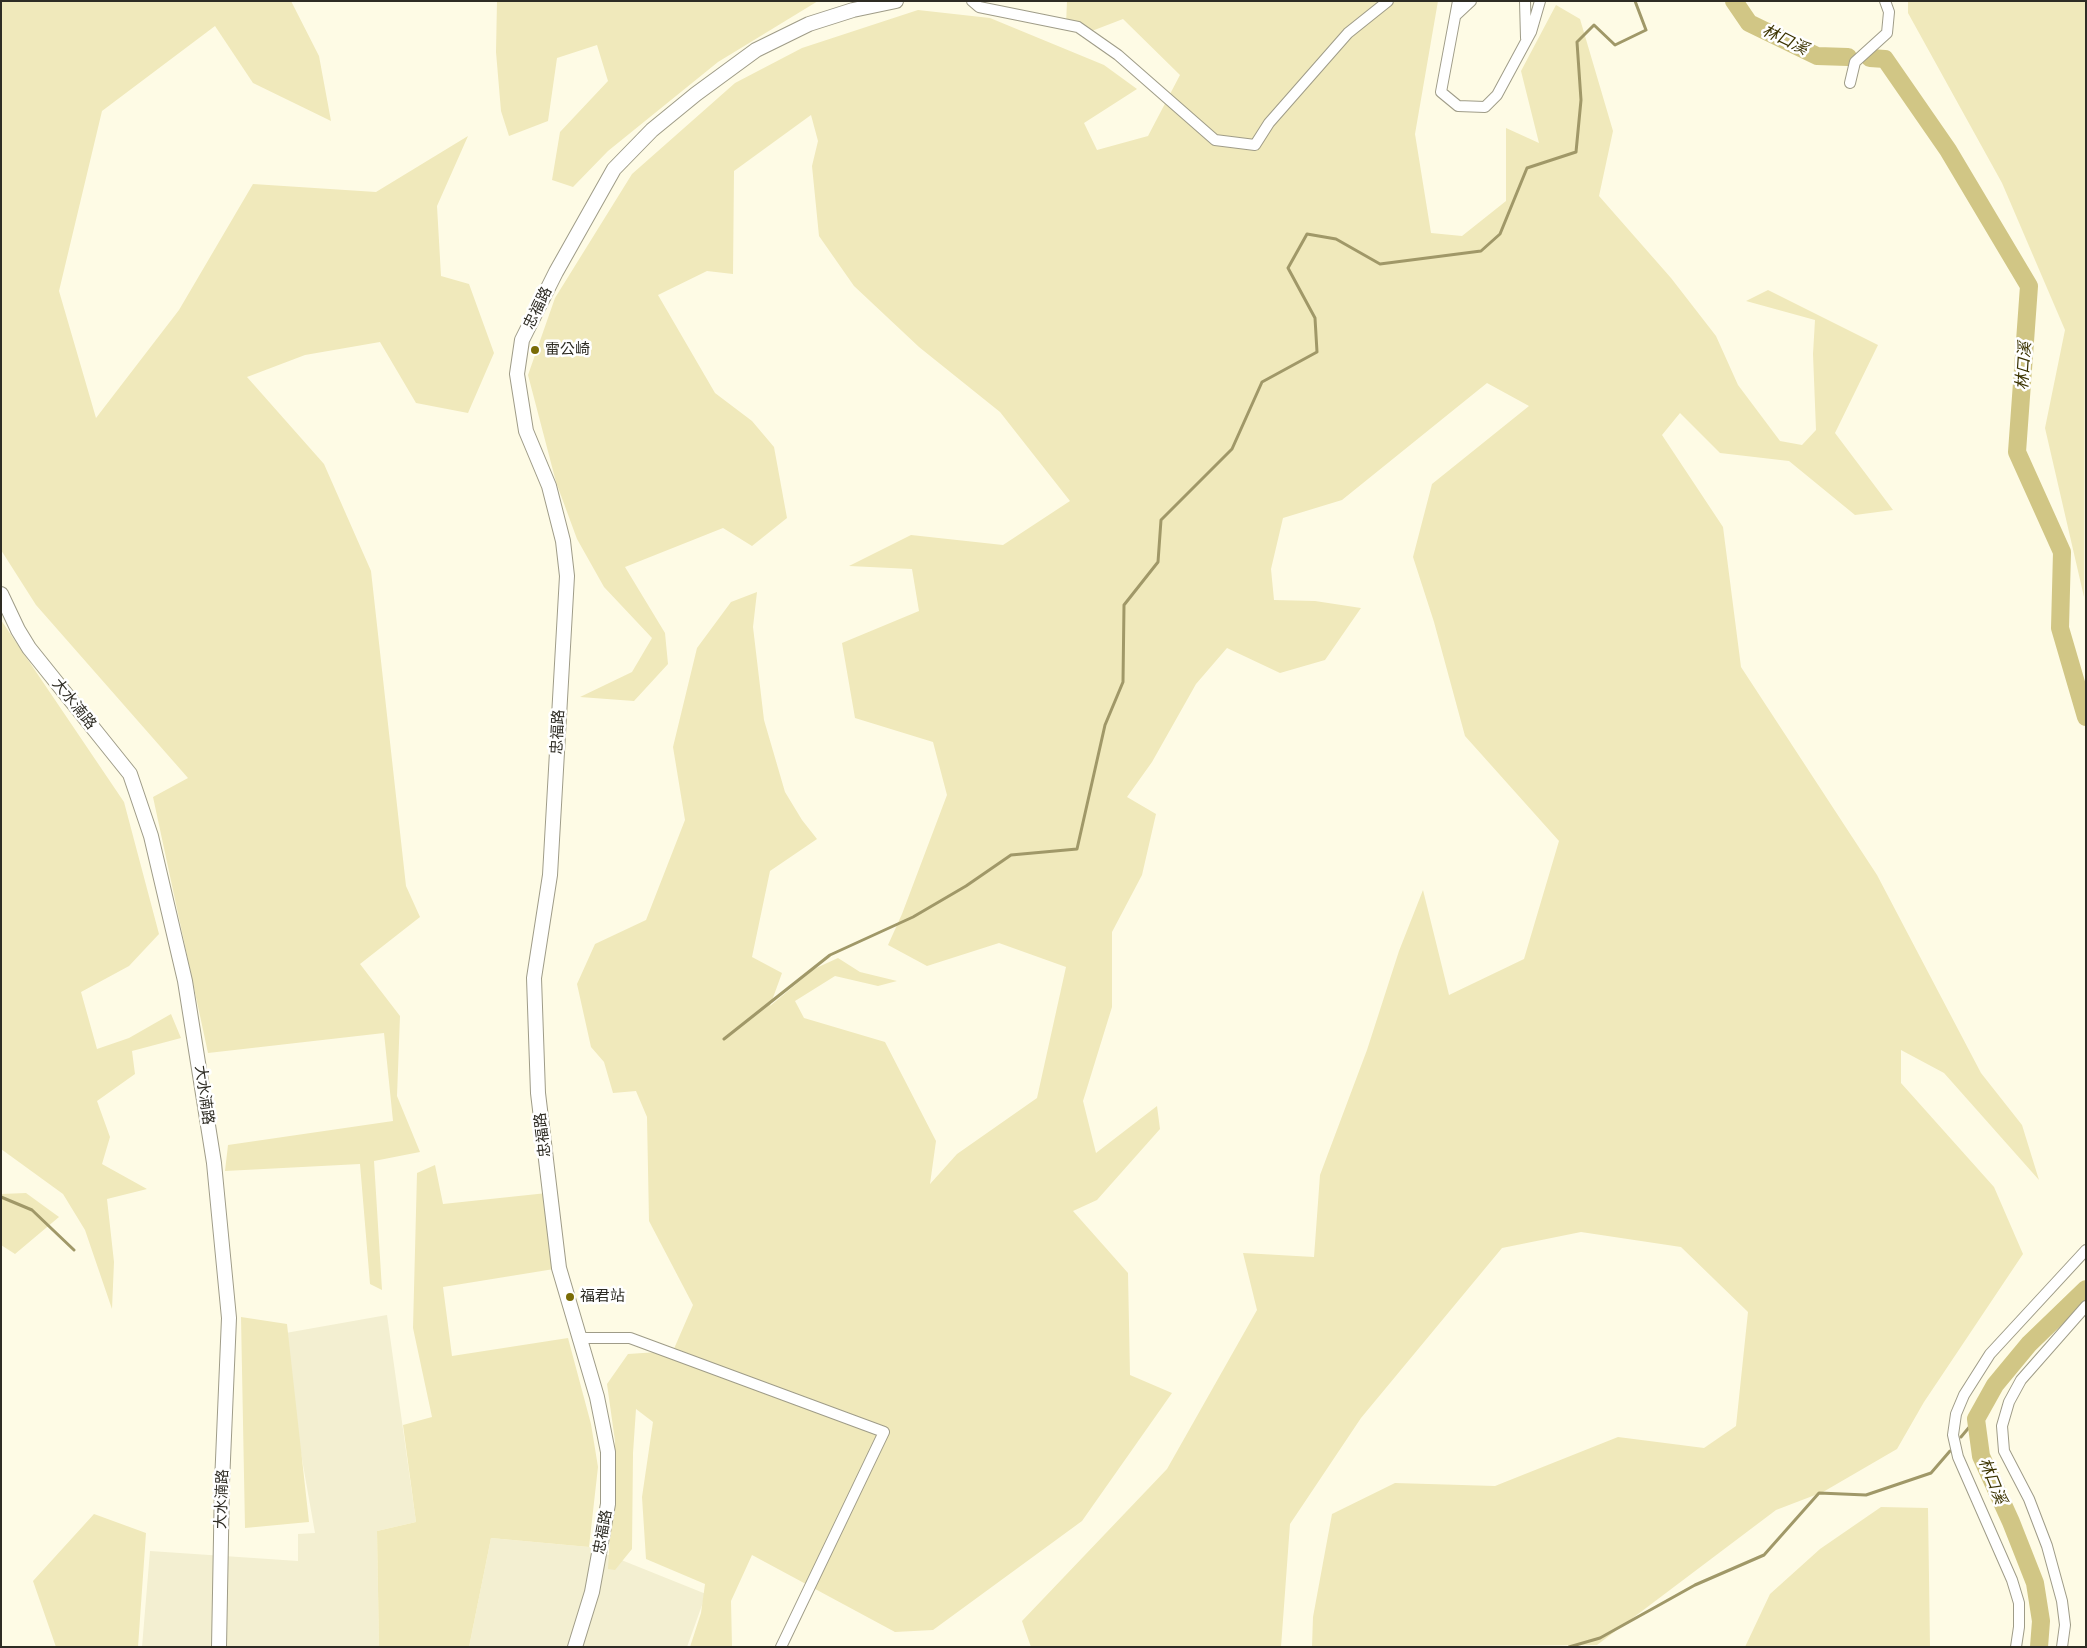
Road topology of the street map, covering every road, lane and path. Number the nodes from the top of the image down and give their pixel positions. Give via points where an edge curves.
1 (896, 1) edge
2 (972, 1) edge
3 (1388, 1) edge
4 (1458, 1) edge
5 (1471, 1) edge
6 (1525, 1) edge
7 (1540, 1) edge
8 (1885, 1) edge
9 (1456, 15) junction
10 (1526, 42) junction
11 (1850, 83) dead end
12 (1, 594) edge
13 (2086, 1250) edge
14 (2086, 1306) edge
15 (578, 1338) junction
16 (219, 1647) edge
17 (575, 1647) edge
18 (781, 1647) edge
19 (2016, 1647) edge
20 (2062, 1647) edge

1 - 15 street, 忠福路 via 810,24 756,50 646,136 614,170 522,340 517,374 526,431 549,486 563,541 567,576 550,875 534,978 538,1093 558,1268
2 - 3 street via 979,7 1078,27 1118,55 1215,140 1254,145 1269,123 1348,33
4 - 9 street
5 - 9 street
6 - 10 street
7 - 10 street
8 - 11 street via 1889,12 1887,33 1855,62
9 - 10 street via 1441,92 1458,106 1485,107 1497,95
12 - 16 street, 大水湳路 via 29,648 130,774 150,836 185,981 214,1164 229,1318
13 - 19 street via 1990,1354 1956,1414 1953,1435 1958,1457 2019,1603
14 - 20 street via 2021,1380 2009,1402 2002,1426 2004,1450 2029,1499 2057,1582 2065,1625
15 - 17 street, 忠福路 via 608,1452 608,1504 592,1592
15 - 18 street via 630,1338 884,1432

